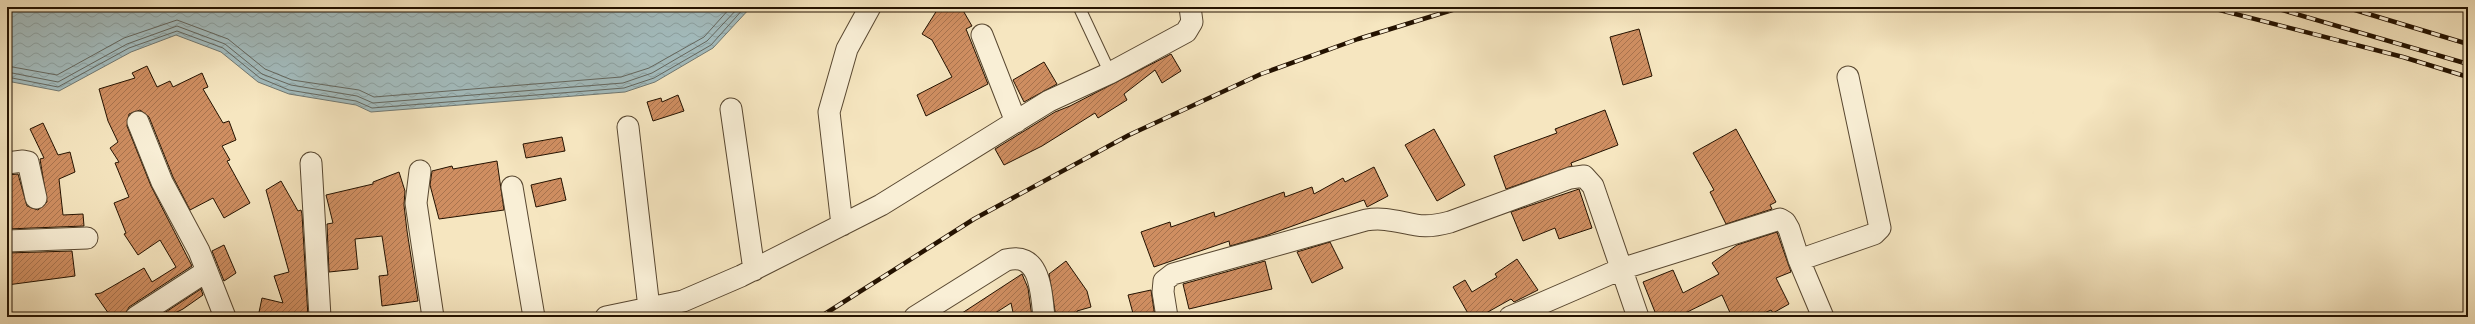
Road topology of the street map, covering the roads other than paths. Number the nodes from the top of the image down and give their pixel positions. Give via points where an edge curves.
1 (870, 7) edge
2 (1079, 7) edge
3 (1190, 7) edge
4 (982, 35) dead end
5 (1110, 73) junction
6 (1848, 77) dead end
7 (731, 109) dead end
8 (138, 122) dead end
9 (1016, 122) junction
10 (628, 127) dead end
11 (7, 163) edge
12 (311, 163) dead end
13 (420, 171) dead end
14 (512, 187) dead end
15 (36, 198) dead end
16 (842, 225) junction
17 (87, 238) dead end
18 (7, 241) edge
19 (1799, 260) junction
20 (754, 270) junction
21 (1621, 270) junction
22 (207, 271) junction
23 (649, 308) junction
24 (136, 317) edge
25 (224, 317) edge
26 (320, 317) edge
27 (433, 317) edge
28 (534, 317) edge
29 (606, 317) edge
30 (915, 317) edge
31 (1044, 317) edge
32 (1167, 317) edge
33 (1510, 317) edge
34 (1638, 317) edge
35 (1823, 317) edge

1 - 16 street via 847,49 829,112
2 - 5 lane
3 - 5 street via 1192,22 1186,32
4 - 9 street
5 - 9 street via 1049,101
6 - 19 street via 1880,228 1874,234
7 - 20 street
8 - 22 street via 162,182
9 - 16 street via 881,205
10 - 23 street
11 - 15 street via 28,162
12 - 26 street
13 - 27 street via 416,203
14 - 28 street
16 - 20 street
17 - 18 street
19 - 21 street via 1786,222 1780,219
19 - 35 street
20 - 23 street via 683,302
21 - 32 street via 1594,186 1584,176 1570,178 1434,226 1381,218 1366,220 1173,274 1164,281
21 - 33 street
21 - 34 street
22 - 24 street
22 - 25 street
23 - 29 street
30 - 31 street via 1006,260 1017,257 1028,261 1036,275

